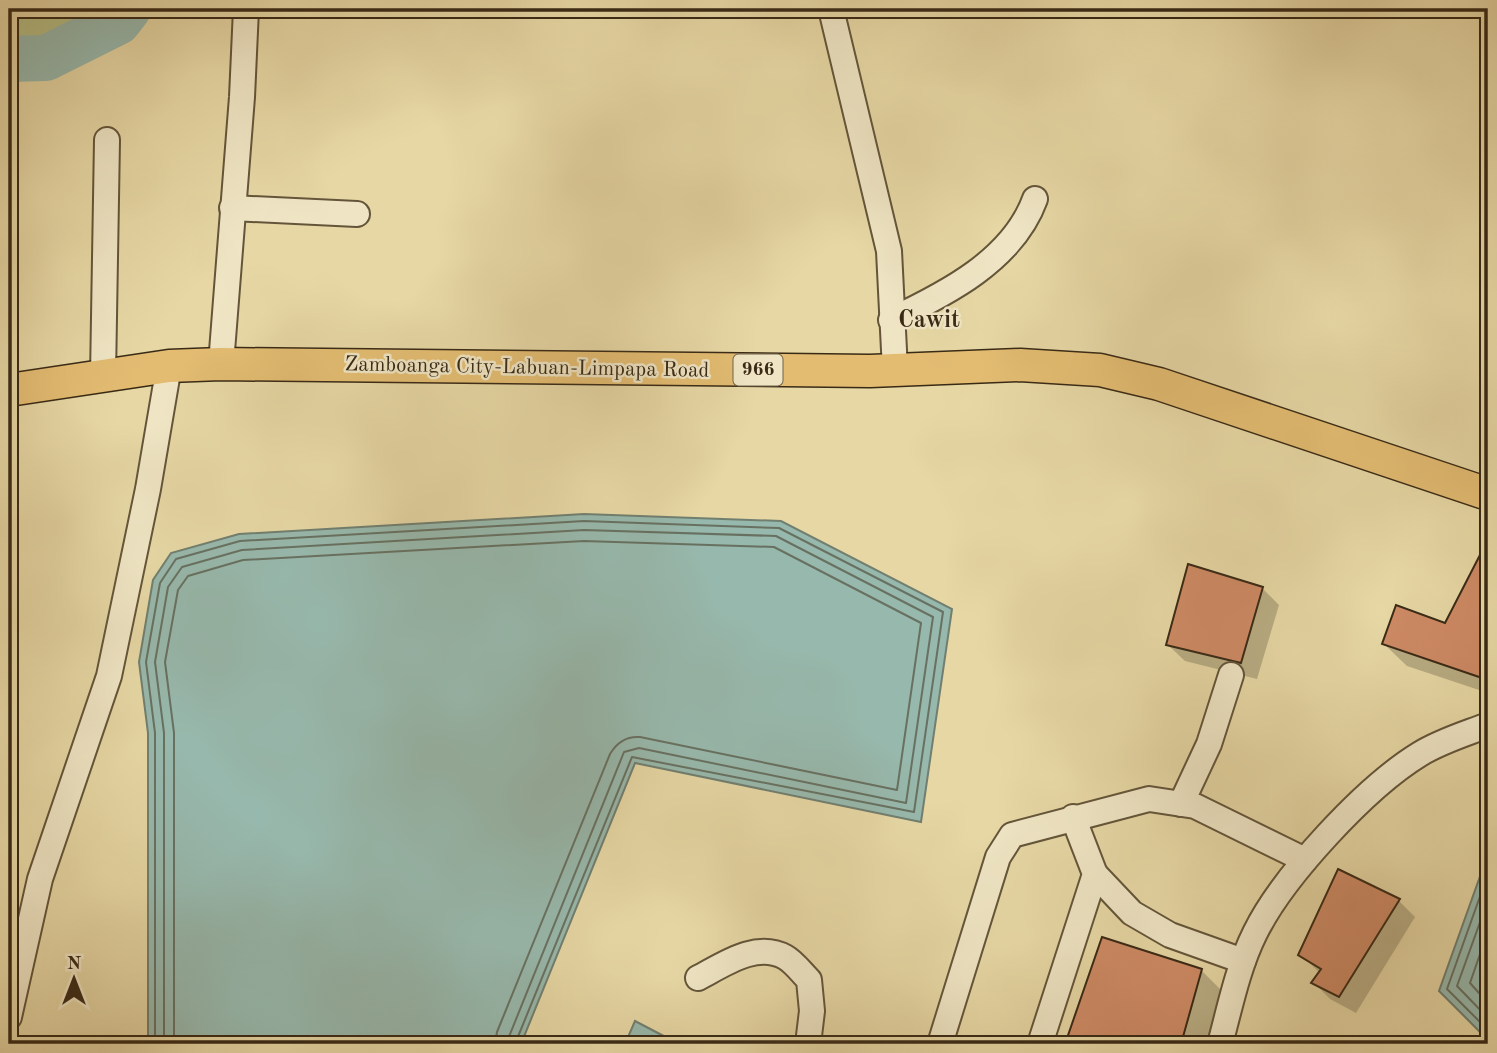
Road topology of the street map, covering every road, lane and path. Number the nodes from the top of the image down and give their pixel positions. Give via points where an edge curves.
1 (246, 9) edge
2 (831, 9) edge
3 (107, 140) dead end
4 (1035, 200) dead end
5 (232, 208) junction
6 (357, 214) dead end
7 (891, 320) junction
8 (221, 364) junction
9 (169, 366) junction
10 (895, 370) junction
11 (103, 376) junction
12 (9, 390) edge
13 (1488, 494) edge
14 (1231, 675) dead end
15 (1488, 725) edge
16 (1181, 804) junction
17 (1073, 817) junction
18 (1305, 860) junction
19 (1095, 874) junction
20 (1243, 961) junction
21 (698, 978) dead end
22 (9, 1017) edge
23 (808, 1044) edge
24 (940, 1044) edge
25 (1040, 1044) edge
26 (1220, 1044) edge

1 - 5 street
2 - 7 street via 889,251
3 - 11 street
4 - 7 street via 1018,234 970,276
5 - 6 street
5 - 8 street
7 - 10 street
8 - 9 main road, Zamboanga City-Labuan-Limpapa Road / 966
8 - 10 main road, Zamboanga City-Labuan-Limpapa Road / 966
9 - 11 main road, Zamboanga City-Labuan-Limpapa Road / 966
9 - 22 street via 109,676 40,878
10 - 13 main road, Zamboanga City-Labuan-Limpapa Road / 966 via 1020,365 1100,370 1159,384
11 - 12 main road, Zamboanga City-Labuan-Limpapa Road / 966
14 - 16 street via 1209,744
15 - 18 street via 1430,749 1398,769
16 - 17 street via 1149,799
16 - 18 street via 1195,806
17 - 19 street
17 - 24 street via 1023,830 1004,844
18 - 20 street via 1269,907
19 - 20 street via 1132,913 1170,935
19 - 25 street
20 - 26 street
21 - 23 street via 745,955 764,951 785,957 809,980

